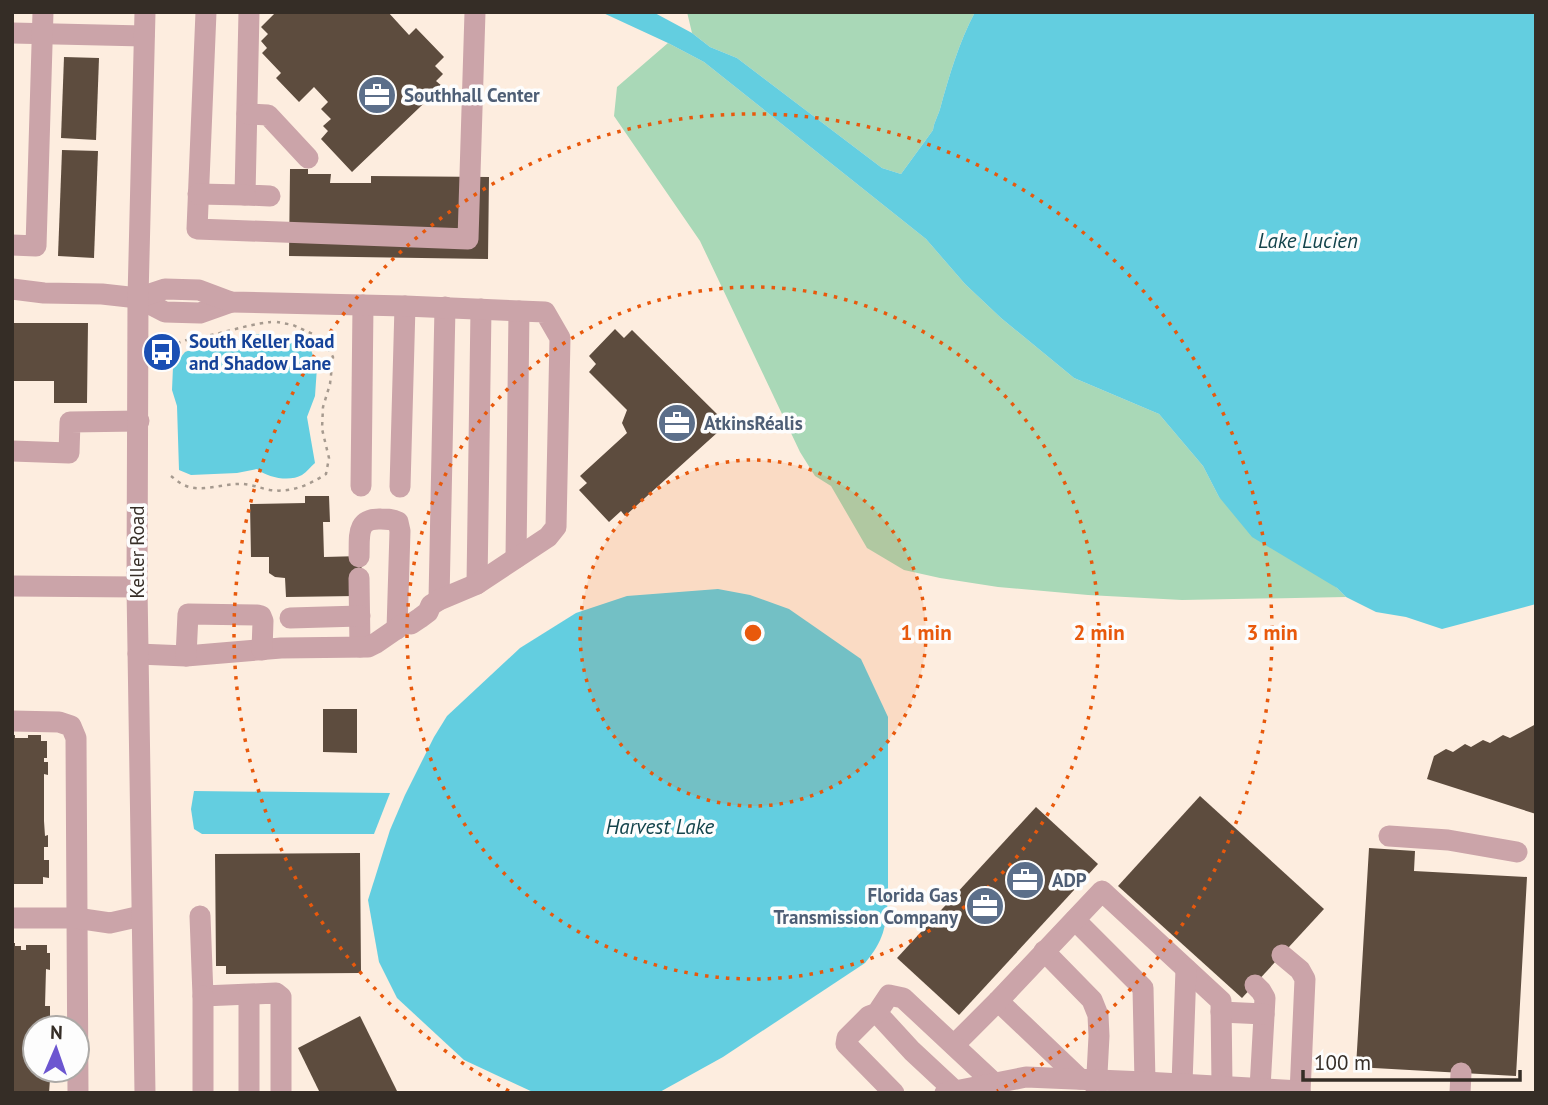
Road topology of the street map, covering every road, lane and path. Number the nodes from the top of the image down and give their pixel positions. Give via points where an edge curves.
1 (43, 12) edge
2 (145, 12) edge
3 (206, 12) edge
4 (249, 12) edge
5 (475, 12) edge
6 (12, 33) edge
7 (43, 34) junction
8 (144, 36) junction
9 (247, 114) junction
10 (308, 158) dead end
11 (198, 194) junction
12 (245, 195) junction
13 (270, 196) dead end
14 (12, 246) edge
15 (12, 289) edge
16 (138, 298) junction
17 (363, 305) junction
18 (405, 306) junction
19 (445, 307) junction
20 (481, 309) junction
21 (519, 311) junction
22 (170, 348) dead end
23 (139, 421) junction
24 (12, 451) edge
25 (171, 476) dead end
26 (361, 486) dead end
27 (400, 487) dead end
28 (516, 558) junction
29 (477, 584) junction
30 (12, 586) edge
31 (137, 587) junction
32 (435, 602) junction
33 (360, 616) junction
34 (290, 618) dead end
35 (401, 626) junction
36 (360, 648) junction
37 (262, 650) junction
38 (138, 654) junction
39 (186, 656) junction
40 (12, 721) edge
41 (1389, 835) dead end
42 (1525, 853) edge
43 (141, 916) junction
44 (200, 916) dead end
45 (12, 918) edge
46 (76, 918) junction
47 (1075, 920) junction
48 (1044, 951) junction
49 (1282, 955) dead end
50 (1186, 970) junction
51 (1255, 985) dead end
52 (248, 995) junction
53 (202, 996) junction
54 (998, 1001) junction
55 (1221, 1012) junction
56 (877, 1013) junction
57 (1264, 1014) junction
58 (954, 1045) junction
59 (1145, 1082) junction
60 (994, 1083) junction
61 (1091, 1084) edge
62 (1182, 1084) junction
63 (1222, 1086) junction
64 (1260, 1088) junction
65 (950, 1092) edge
66 (1300, 1092) edge
67 (78, 1093) edge
68 (145, 1093) edge
69 (203, 1093) edge
70 (249, 1093) edge
71 (282, 1093) edge
72 (894, 1093) edge

1 - 7 street
2 - 8 street, Keller Road
3 - 11 street
4 - 9 street
5 - 11 street via 468,239 197,229
6 - 7 street
7 - 8 street
7 - 14 street via 36,246
8 - 16 street, Keller Road
9 - 10 street via 268,115
9 - 12 street
11 - 12 street
12 - 13 street
15 - 16 street
16 - 17 street via 165,289 199,290 231,302
16 - 23 street, Keller Road
17 - 18 street
17 - 26 street
18 - 19 street
18 - 27 street
19 - 20 street
19 - 32 street
20 - 21 street
20 - 29 street
21 - 28 street
21 - 28 street via 545,312 560,338 556,527
22 - 25 path via 189,338 273,321 315,335 325,343 334,363 323,408 329,458 326,474 290,490 237,484 186,486
23 - 24 street via 69,422 69,453
23 - 31 street, Keller Road
28 - 29 street
29 - 32 street
30 - 31 street
31 - 38 street, Keller Road
32 - 35 street via 420,618
33 - 34 street
33 - 35 street via 361,528 366,520 388,519 398,522 400,531
33 - 36 street
35 - 36 street
36 - 37 street
37 - 39 street
37 - 39 street via 263,621 257,615 188,614
38 - 39 street
38 - 43 street, Keller Road
40 - 46 street via 59,722 71,726 76,738
41 - 42 street
43 - 46 street via 110,923
43 - 68 street, Keller Road
44 - 53 street
45 - 46 street
46 - 67 street
47 - 48 street
47 - 50 street via 1102,891
47 - 59 street via 1143,988
48 - 54 street
48 - 61 street via 1092,1000 1098,1015 1100,1036
49 - 66 street via 1305,979
50 - 55 street via 1221,1001
50 - 62 street
51 - 57 street via 1265,998
52 - 53 street
52 - 70 street
52 - 71 street via 276,993 281,997
53 - 69 street
54 - 58 street
54 - 61 street
55 - 57 street
55 - 63 street
56 - 58 street via 889,995 903,998
56 - 65 street
56 - 72 street via 847,1038 846,1044
57 - 64 street
58 - 60 street
59 - 61 street
59 - 62 street
60 - 61 street via 1026,1077
60 - 65 street
62 - 63 street
63 - 64 street
64 - 66 street

